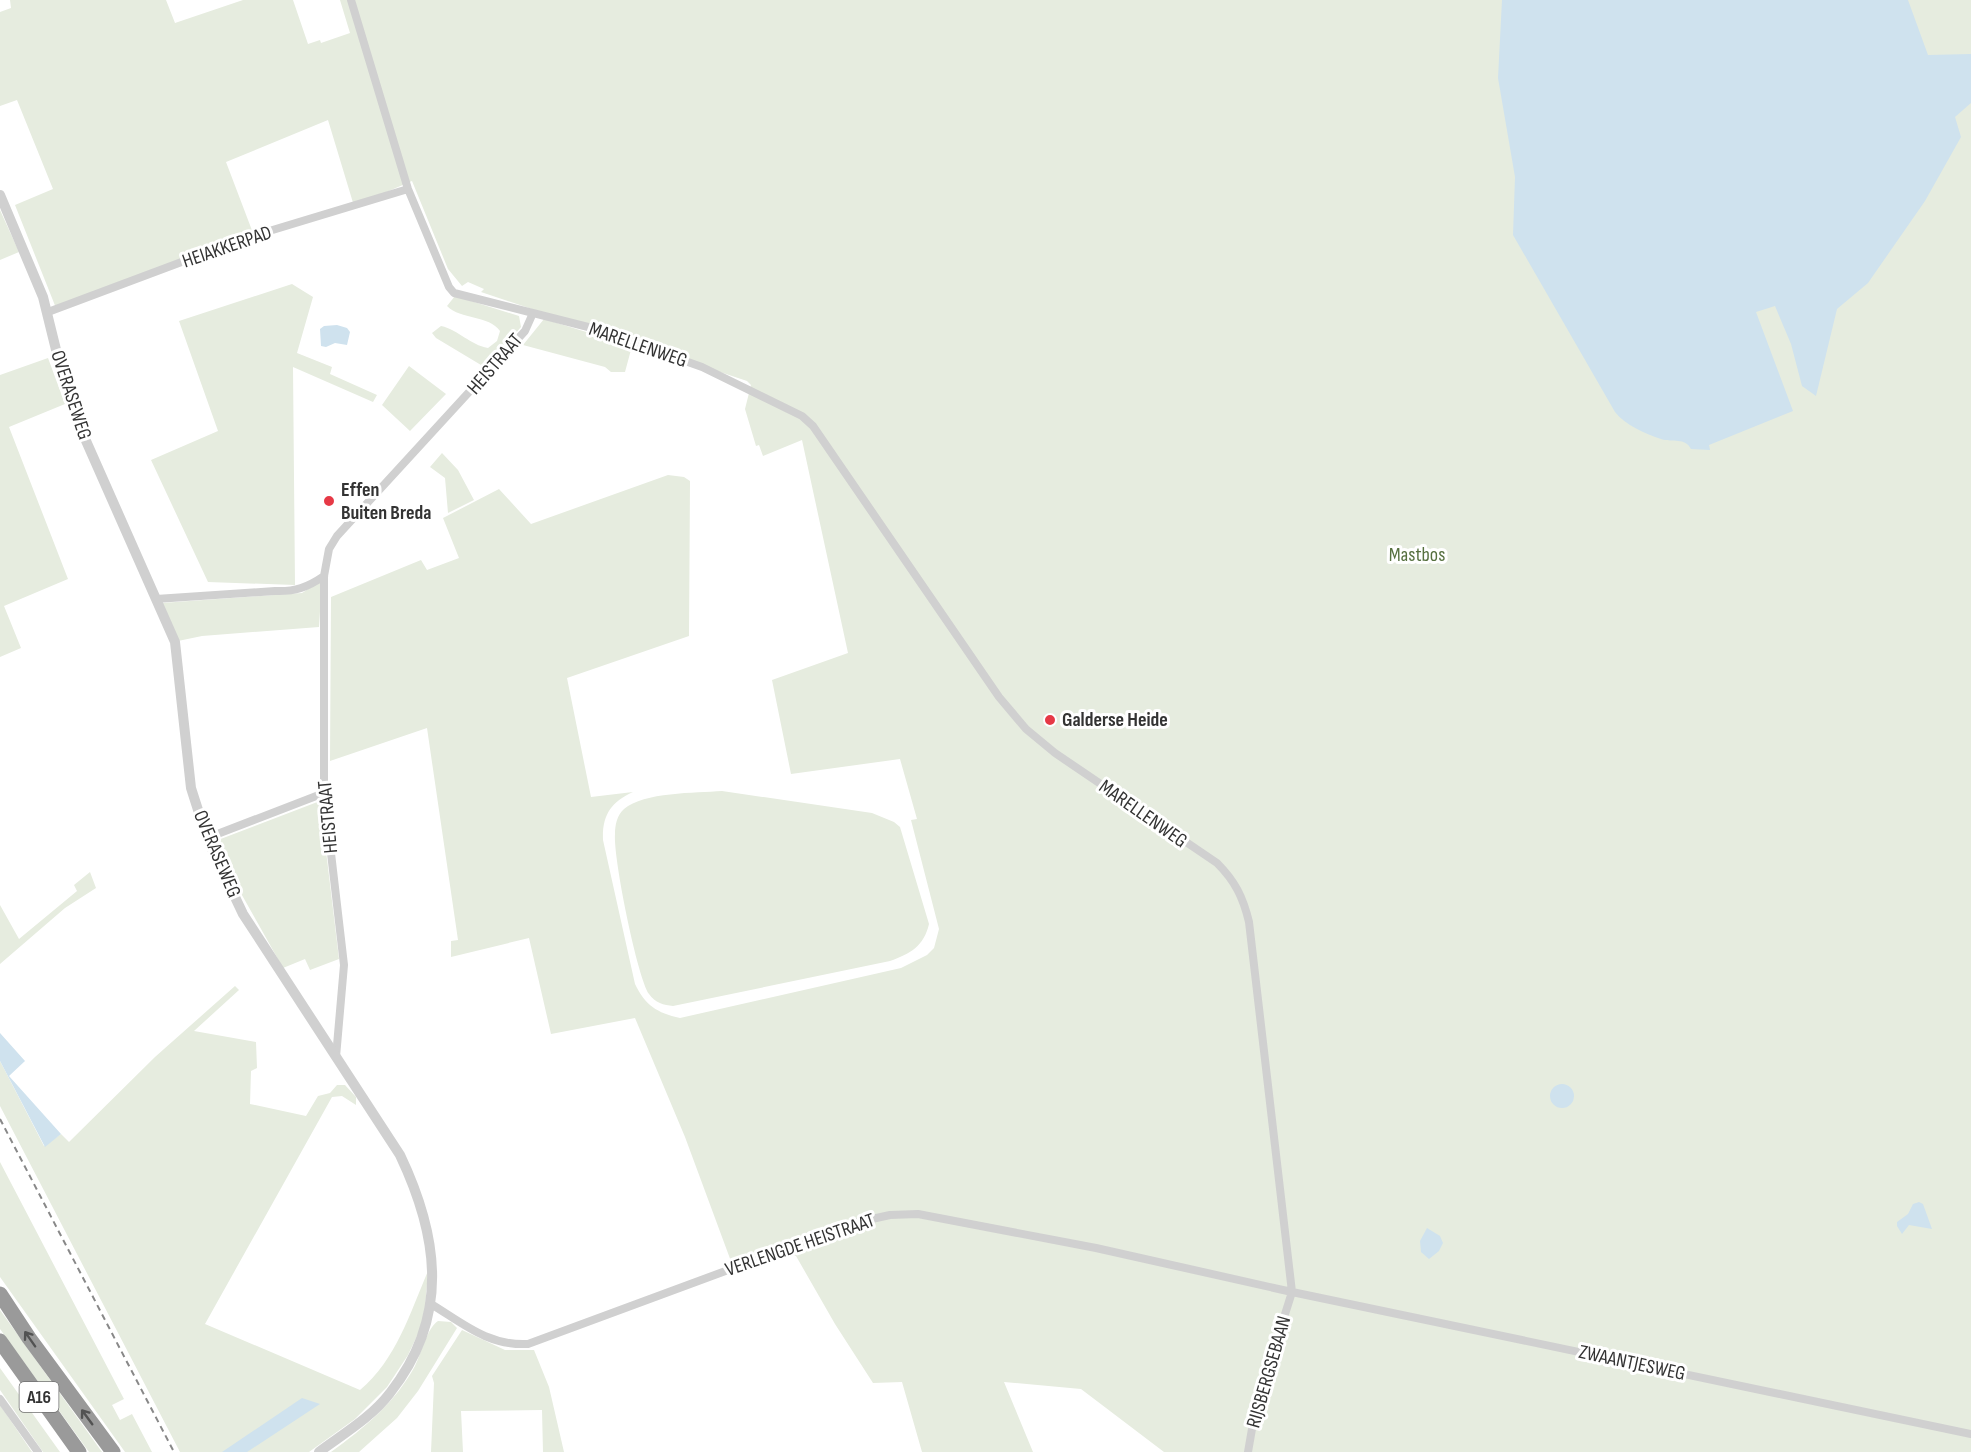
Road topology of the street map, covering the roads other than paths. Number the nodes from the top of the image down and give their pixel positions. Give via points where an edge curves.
1 (351, 0) edge
2 (408, 189) junction
3 (0, 195) edge
4 (48, 312) junction
5 (533, 314) junction
6 (324, 576) junction
7 (156, 599) junction
8 (324, 793) junction
9 (207, 838) junction
10 (336, 1056) junction
11 (1292, 1292) junction
12 (0, 1294) edge
13 (431, 1304) junction
14 (0, 1341) edge
15 (0, 1399) edge
16 (1971, 1434) edge
17 (38, 1452) edge
18 (79, 1452) edge
19 (113, 1452) edge
20 (319, 1452) edge
21 (1248, 1452) edge

1 - 2 street, HEISTRAAT
2 - 4 street, HEIAKKERPAD via 243,239
2 - 5 street, HEISTRAAT via 454,293
3 - 4 street, OVERASEWEG
4 - 7 street, OVERASEWEG via 79,425
5 - 6 street, HEISTRAAT via 525,331 487,375 337,536 329,549
5 - 11 street, MARELLENWEG via 592,328 702,368 802,416 813,426 999,697 1026,729 1233,878 1244,899 1249,922
6 - 7 street via 291,592
6 - 8 street, HEISTRAAT
7 - 9 street, OVERASEWEG via 175,642 190,778
8 - 9 street
8 - 10 street, HEISTRAAT via 344,965
9 - 10 street, OVERASEWEG via 243,914
10 - 13 street, OVERASEWEG via 400,1155 418,1193 433,1264
11 - 13 street, VERLENGDE HEISTRAAT via 1096,1248 918,1214 858,1222 528,1344 491,1341
11 - 16 street, ZWAANTJESWEG
11 - 21 street, RIJSBERGSEBAAN via 1256,1406
19 -> 12 highway, A16
13 - 20 street, OVERASEWEG via 410,1361 390,1393
14 - 18 highway, A16
15 - 17 street

